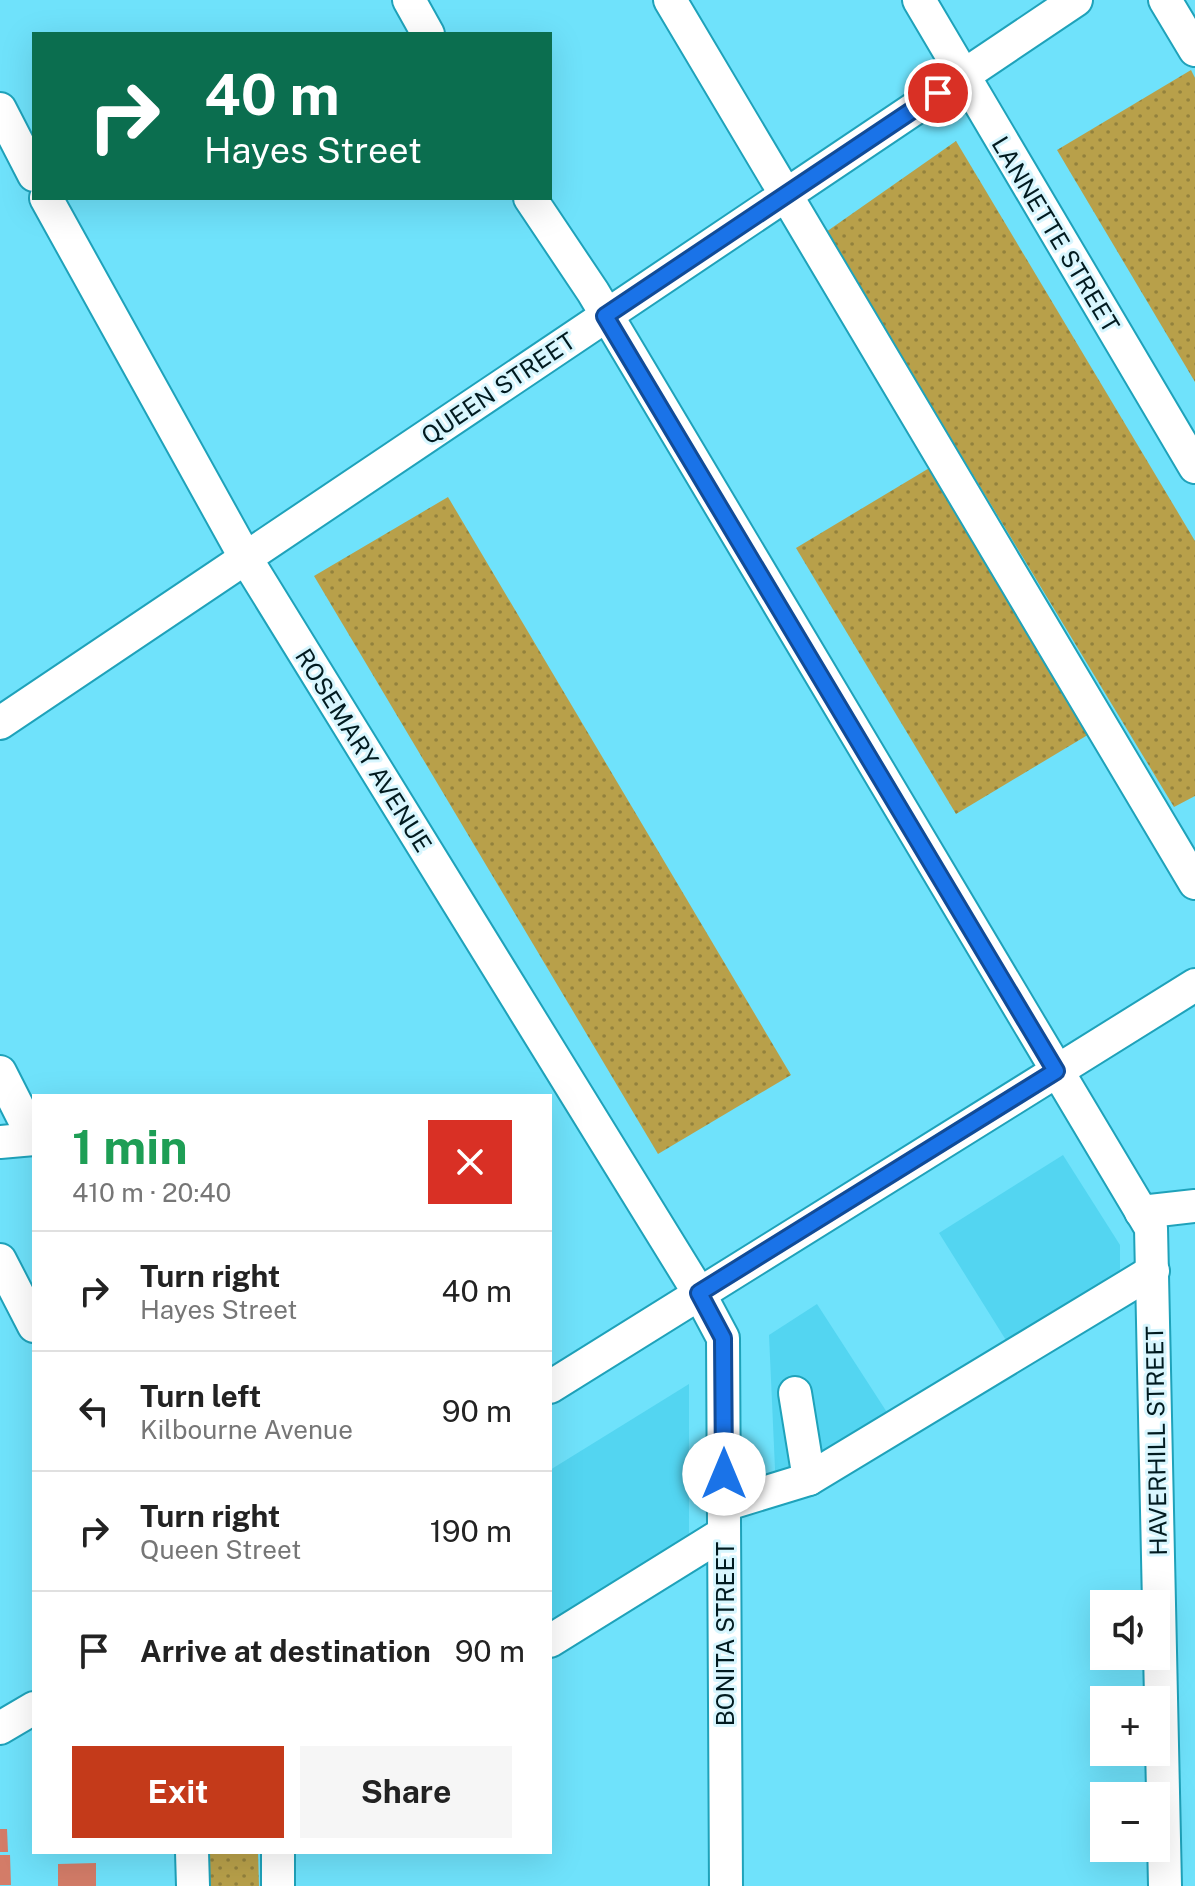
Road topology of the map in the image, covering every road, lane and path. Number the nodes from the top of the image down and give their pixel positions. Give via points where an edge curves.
1 (409, 0) edge
2 (670, 0) edge
3 (919, 0) edge
4 (1076, 0) edge
5 (1165, 0) edge
6 (427, 32) edge
7 (1195, 50) edge
8 (963, 76) junction
9 (0, 109) edge
10 (32, 171) edge
11 (788, 194) junction
12 (47, 200) edge
13 (531, 200) edge
14 (605, 316) junction
15 (1195, 467) edge
16 (245, 557) junction
17 (0, 723) edge
18 (1195, 883) edge
19 (1195, 985) edge
20 (1056, 1071) junction
21 (0, 1072) edge
22 (32, 1135) edge
23 (32, 1139) edge
24 (0, 1142) edge
25 (1195, 1206) edge
26 (1141, 1212) junction
27 (0, 1260) edge
28 (1153, 1271) junction
29 (699, 1293) junction
30 (32, 1322) edge
31 (552, 1386) edge
32 (795, 1393) dead end
33 (809, 1479) junction
34 (724, 1519) junction
35 (552, 1640) edge
36 (32, 1709) edge
37 (0, 1728) edge
38 (192, 1854) edge
39 (278, 1854) edge
40 (193, 1886) edge
41 (278, 1886) edge
42 (726, 1886) edge
43 (1165, 1886) edge

1 - 6 street
2 - 11 street
3 - 8 street, LANNETTE STREET
4 - 8 street, QUEEN STREET
5 - 7 street
8 - 11 street, QUEEN STREET
8 - 15 street, LANNETTE STREET
9 - 10 street
11 - 14 street, QUEEN STREET
11 - 18 street
12 - 16 street, ROSEMARY AVENUE
13 - 14 street, HAVERHILL STREET
14 - 16 street, QUEEN STREET
14 - 20 street, HAVERHILL STREET
16 - 17 street, QUEEN STREET
16 - 29 street, ROSEMARY AVENUE
19 - 20 street
20 - 26 street, HAVERHILL STREET
20 - 29 street
21 - 22 street
23 - 24 street
25 - 26 street
26 - 28 street, HAVERHILL STREET via 1151,1228
27 - 30 street
28 - 33 street
28 - 43 street, HAVERHILL STREET
29 - 31 street
29 - 34 street, BONITA STREET via 723,1338
32 - 33 street
33 - 34 street
34 - 35 street
34 - 42 street, BONITA STREET
36 - 37 street
38 - 40 street
39 - 41 street

